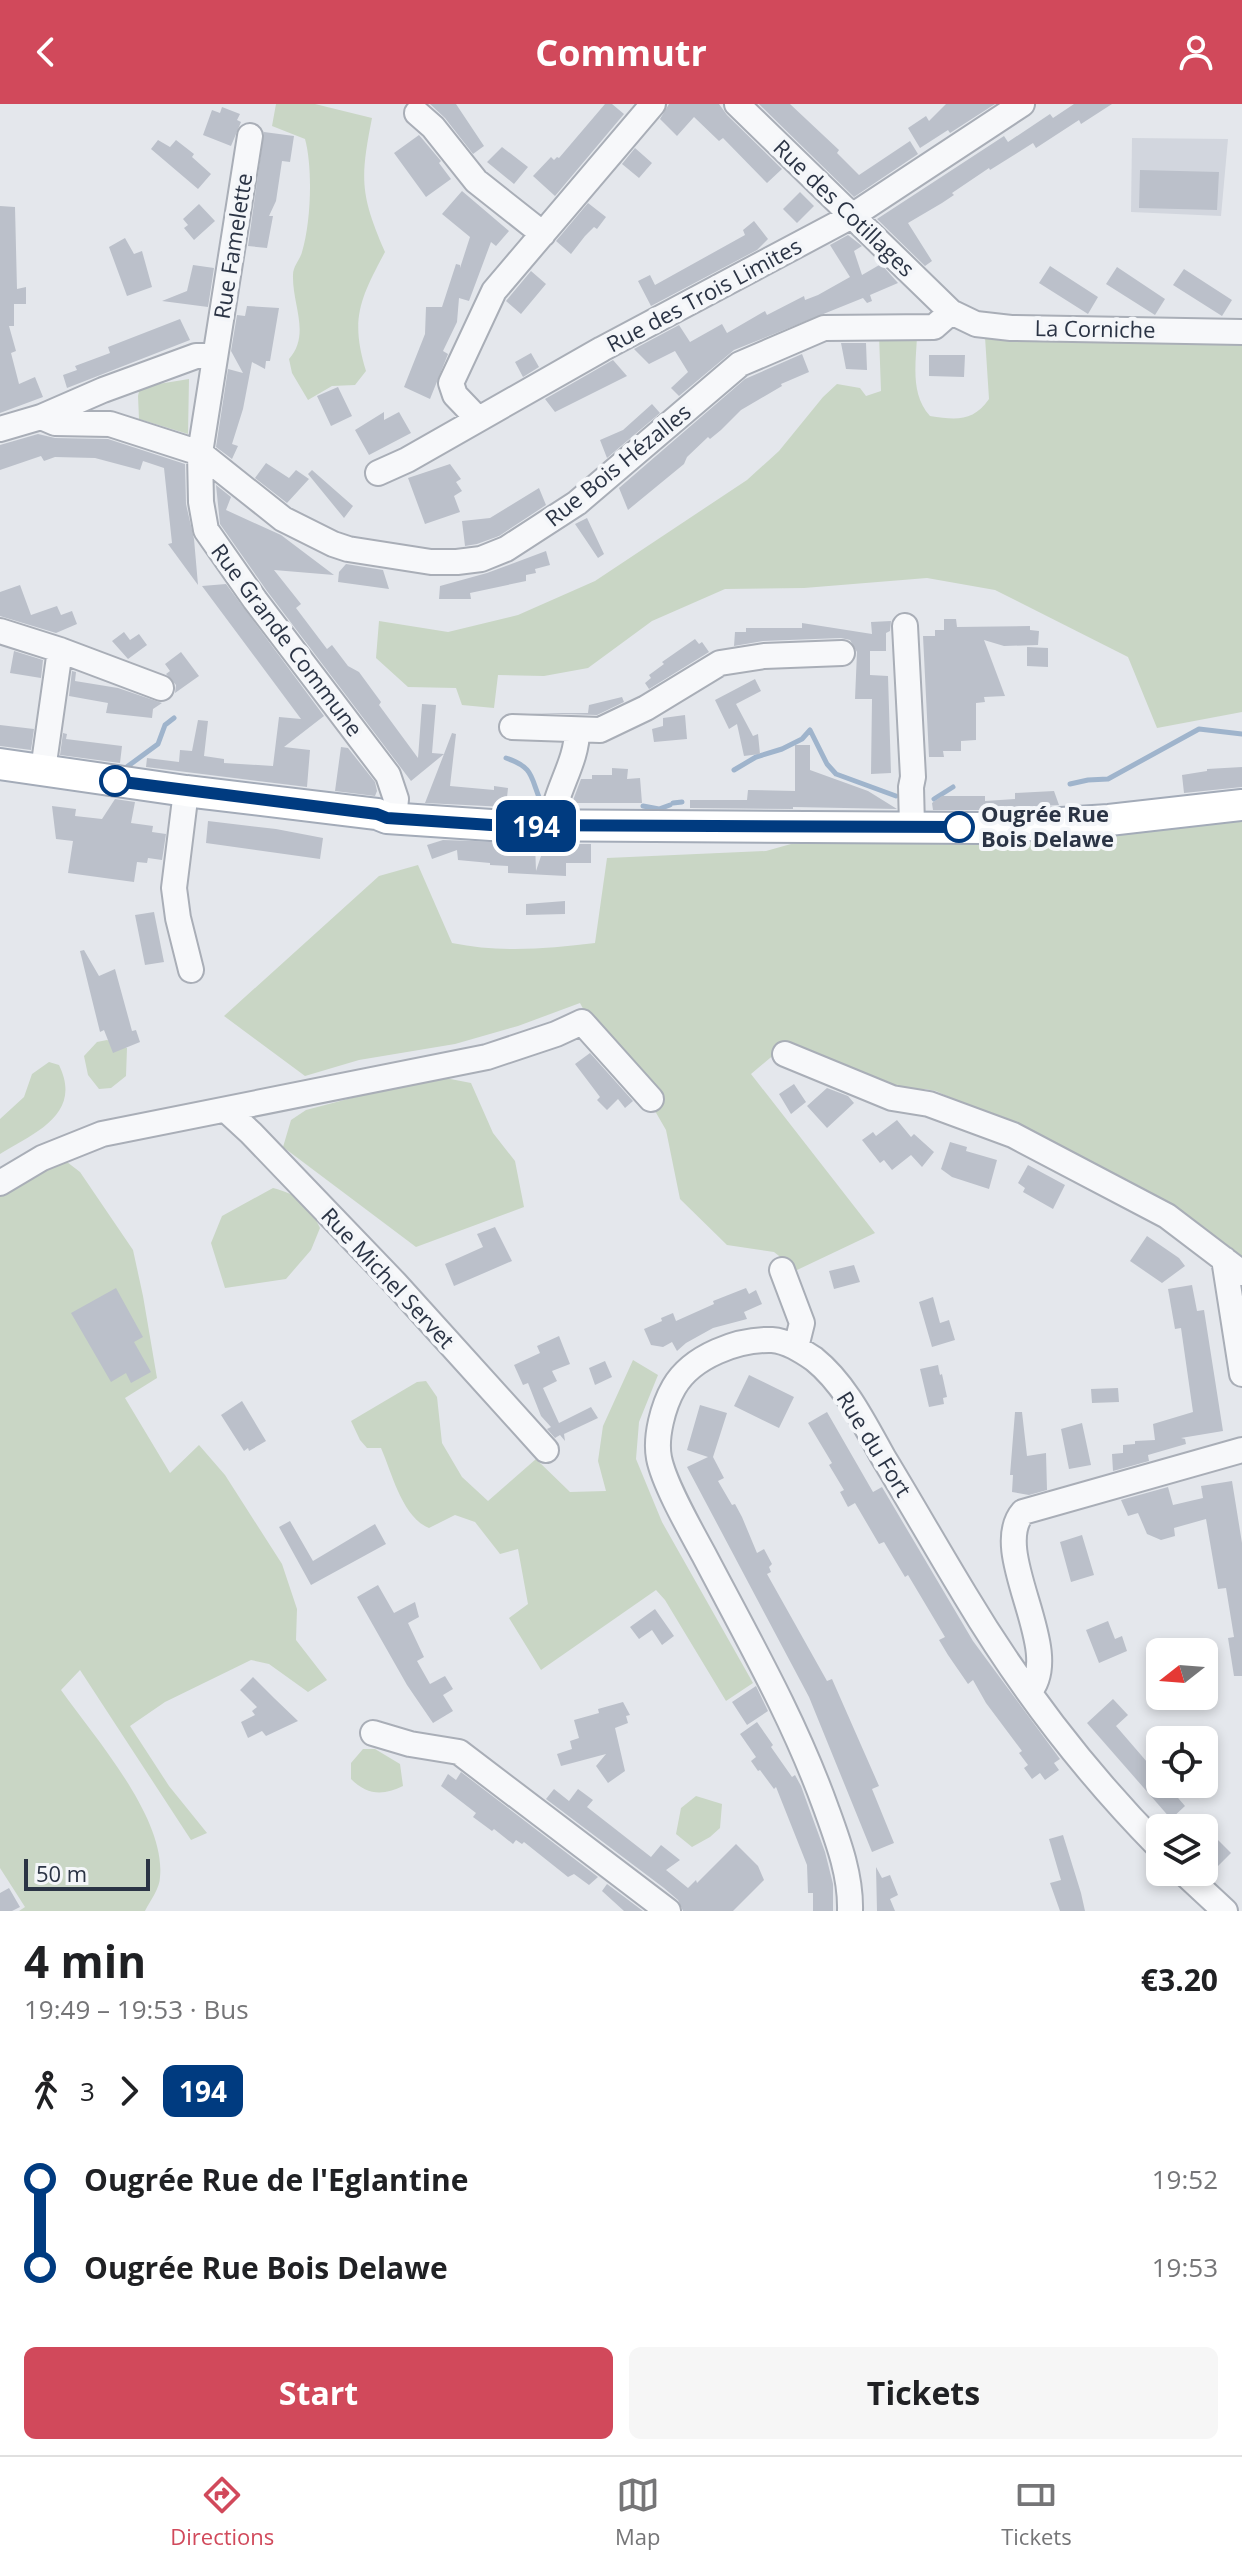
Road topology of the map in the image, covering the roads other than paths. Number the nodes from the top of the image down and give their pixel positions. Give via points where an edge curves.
1 (653, 104) edge
2 (737, 104) edge
3 (1022, 104) edge
4 (417, 113) dead end
5 (250, 136) dead end
6 (852, 216) junction
7 (543, 234) junction
8 (951, 312) junction
9 (1242, 332) edge
10 (215, 356) junction
11 (41, 417) junction
12 (478, 419) junction
13 (0, 429) edge
14 (200, 453) junction
15 (378, 473) dead end
16 (905, 626) dead end
17 (0, 631) edge
18 (60, 650) junction
19 (842, 653) dead end
20 (161, 688) dead end
21 (512, 727) dead end
22 (577, 731) junction
23 (0, 764) edge
24 (43, 770) junction
25 (186, 791) junction
26 (1242, 805) edge
27 (394, 819) junction
28 (552, 826) junction
29 (912, 826) junction
30 (191, 970) dead end
31 (785, 1054) dead end
32 (651, 1099) dead end
33 (226, 1110) junction
34 (0, 1183) edge
35 (1233, 1266) edge
36 (782, 1270) dead end
37 (796, 1347) junction
38 (1242, 1374) edge
39 (546, 1450) dead end
40 (1242, 1450) edge
41 (1029, 1692) junction
42 (373, 1733) dead end
43 (1146, 1833) edge
44 (1198, 1886) edge
45 (668, 1911) edge
46 (850, 1911) edge
47 (1225, 1911) edge

1 - 7 street
2 - 6 street, Rue des Cotillages
3 - 6 street, Rue des Trois Limites
4 - 7 street via 476,181
5 - 10 street, Rue Famelette
6 - 8 street, Rue des Cotillages
6 - 12 street, Rue des Trois Limites
7 - 12 street via 494,291 451,383
8 - 9 street, La Corniche via 976,324 1001,327
8 - 14 street, Rue Bois Hézalles via 934,327 824,328 753,357 577,503 506,549 470,561 431,562 333,544 283,519
10 - 11 street via 196,356
10 - 14 street, Rue Famelette
11 - 13 street
11 - 14 street via 55,423 110,424
12 - 15 street, Rue des Trois Limites
14 - 27 street, Rue Grande Commune via 206,530 388,775 396,799
16 - 29 street
17 - 18 street
18 - 20 street
18 - 24 street
19 - 22 street via 720,663 631,716 600,730
21 - 22 street
22 - 28 street
23 - 24 main road
24 - 25 main road
25 - 27 main road
25 - 30 street via 174,888
26 - 29 main road via 1109,820 983,828
27 - 28 main road
28 - 29 main road
31 - 35 street via 892,1098 929,1104 1013,1135 1167,1216
32 - 33 street via 582,1022 487,1057
33 - 34 street via 102,1134 42,1158
33 - 39 street, Rue Michel Servet via 395,1283
35 - 38 street
36 - 37 street via 802,1323
37 - 41 street, Rue du Fort via 846,1394 965,1596
37 - 46 street via 774,1340 737,1344 691,1368 674,1387 661,1421 659,1458 678,1506 803,1746 844,1860
40 - 41 street via 1023,1512 1016,1520 1013,1543 1040,1658 1036,1684
41 - 43 street, Rue du Fort via 1074,1753
42 - 45 street via 459,1752
44 - 47 street

